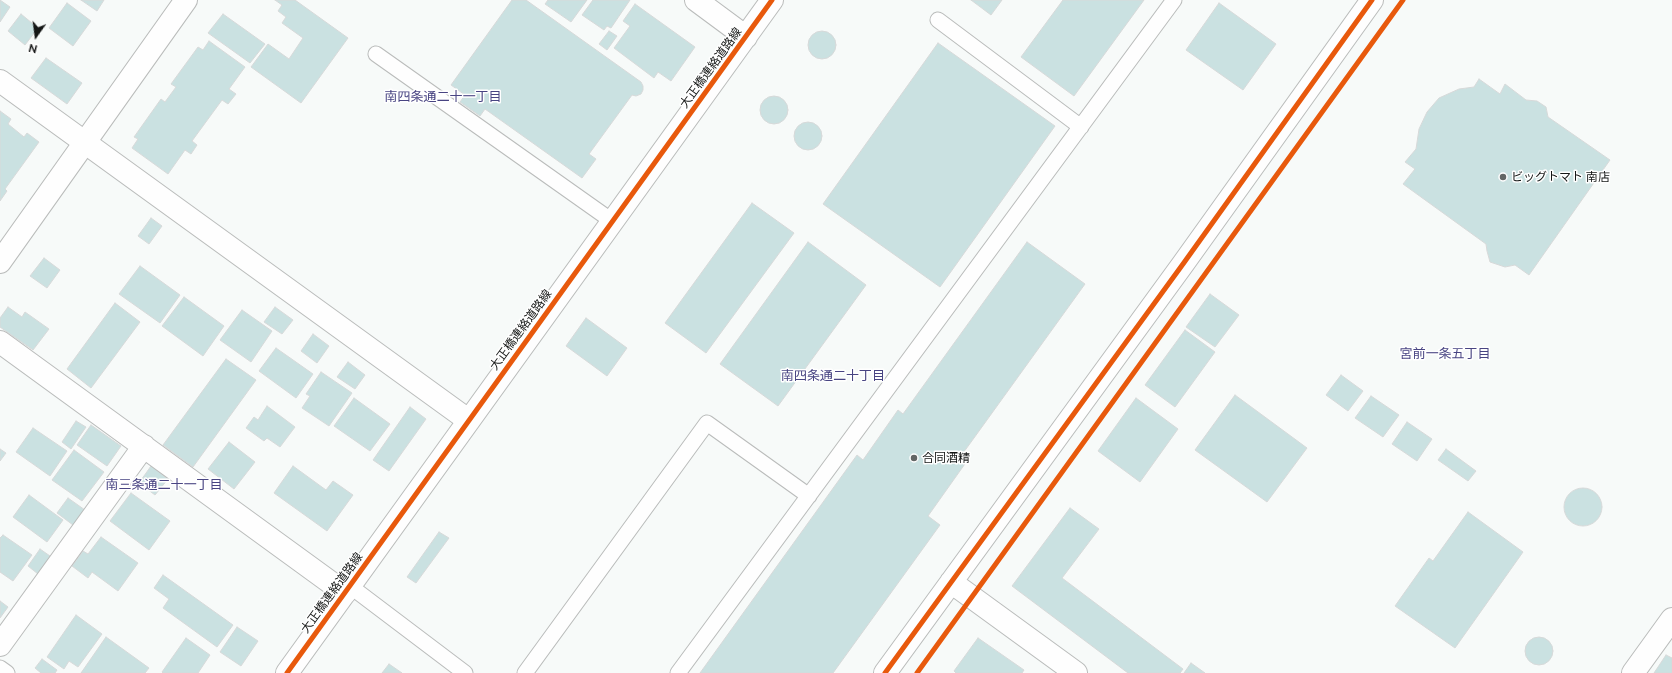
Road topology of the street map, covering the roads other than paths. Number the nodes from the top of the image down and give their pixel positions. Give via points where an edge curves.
1 (186, 0) edge
2 (696, 0) edge
3 (772, 0) edge
4 (1174, 0) edge
5 (1372, 0) edge
6 (938, 20) dead end
7 (746, 37) junction
8 (376, 54) dead end
9 (0, 81) edge
10 (1081, 127) junction
11 (85, 142) junction
12 (612, 221) junction
13 (0, 262) edge
14 (0, 342) edge
15 (468, 420) junction
16 (144, 446) junction
17 (809, 496) junction
18 (951, 582) junction
19 (348, 589) junction
20 (1672, 619) edge
21 (0, 645) edge
22 (0, 668) edge
23 (7, 673) edge
24 (287, 673) edge
25 (465, 673) edge
26 (525, 673) edge
27 (678, 673) edge
28 (885, 673) edge
29 (1076, 673) edge
30 (1633, 673) edge

1 - 11 street
2 - 7 street
3 - 7 street, 大正橋連絡道路線
4 - 10 lane
5 - 18 street
6 - 10 lane
7 - 12 street, 大正橋連絡道路線
8 - 12 lane
9 - 11 street
10 - 17 lane
11 - 13 street
11 - 15 street
12 - 15 street, 大正橋連絡道路線
14 - 16 street
15 - 19 street, 大正橋連絡道路線
16 - 19 street
16 - 21 street
17 - 26 lane via 707,423
17 - 27 lane
18 - 28 street
18 - 29 street
19 - 24 street, 大正橋連絡道路線
19 - 25 lane
20 - 30 street
22 - 23 lane

